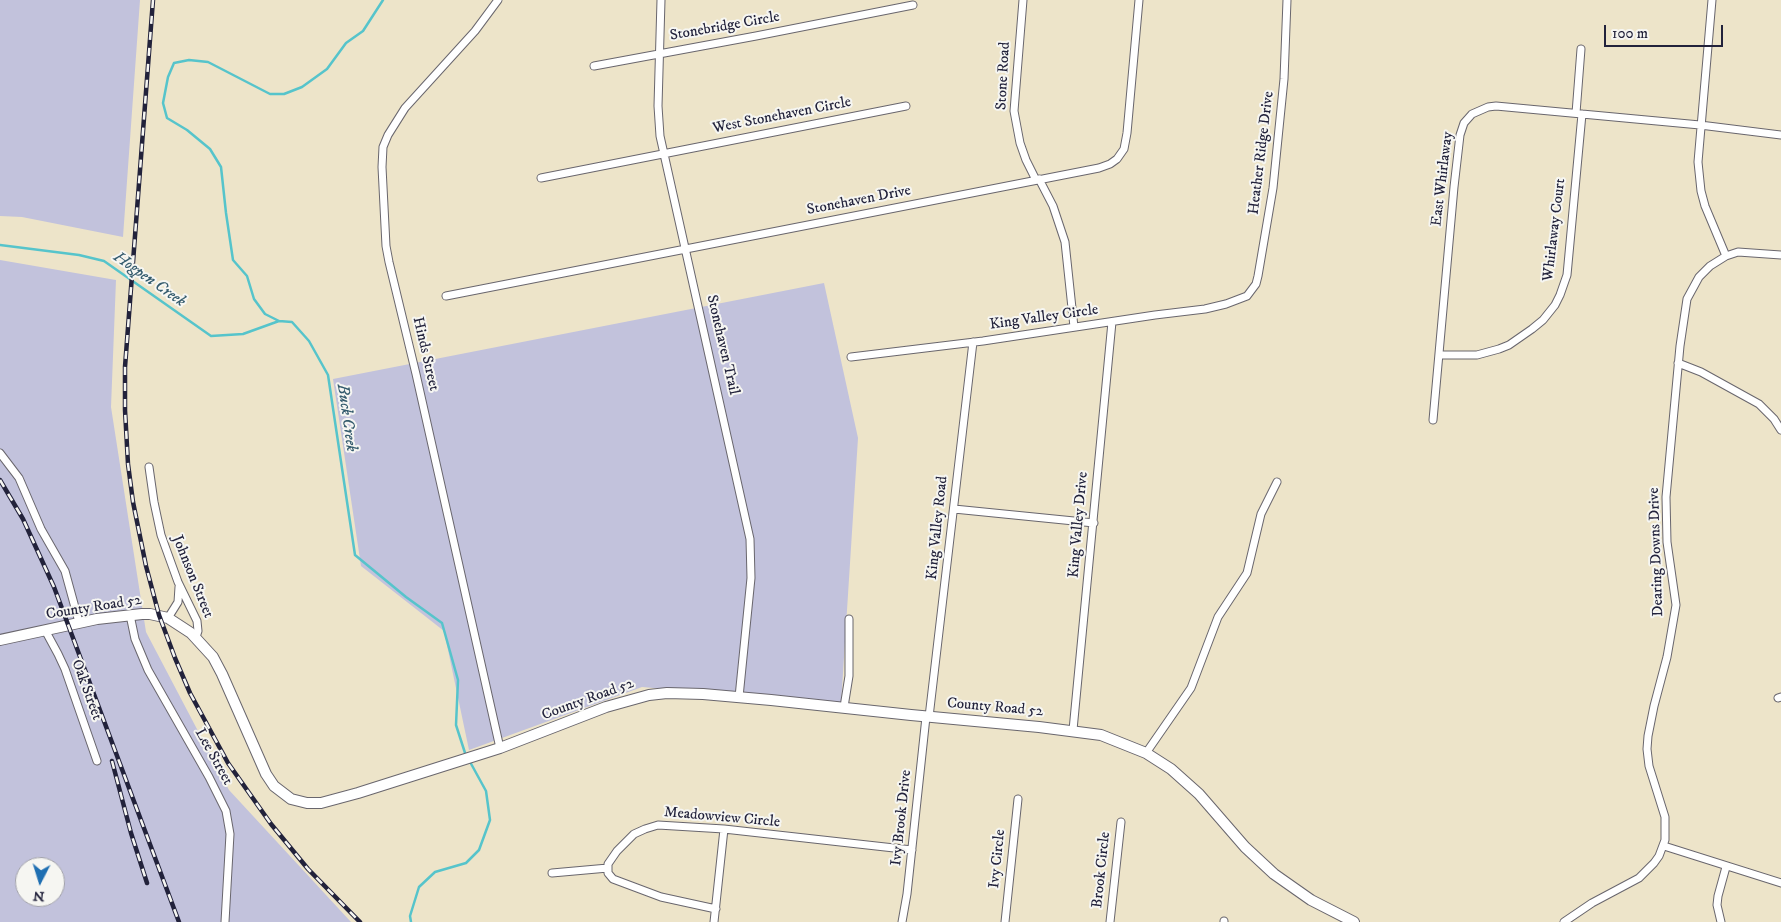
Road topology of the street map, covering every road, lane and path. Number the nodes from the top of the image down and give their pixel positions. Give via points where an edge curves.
1 (498, 0) edge
2 (661, 0) edge
3 (1023, 0) edge
4 (1139, 0) edge
5 (1287, 0) edge
6 (1712, 0) edge
7 (913, 5) dead end
8 (1581, 49) dead end
9 (659, 53) junction
10 (594, 66) dead end
11 (906, 106) dead end
12 (1579, 113) junction
13 (1700, 125) junction
14 (1781, 135) edge
15 (664, 154) junction
16 (541, 178) dead end
17 (1038, 180) junction
18 (685, 249) junction
19 (1781, 255) edge
20 (1726, 256) junction
21 (446, 296) dead end
22 (1239, 300) joint
23 (1112, 322) junction
24 (1074, 327) junction
25 (973, 342) junction
26 (1439, 355) junction
27 (851, 357) dead end
28 (1678, 363) junction
29 (1433, 420) dead end
30 (1781, 430) edge
31 (0, 453) edge
32 (149, 467) dead end
33 (1278, 482) dead end
34 (954, 509) junction
35 (1094, 523) junction
36 (178, 582) junction
37 (130, 615) junction
38 (168, 618) junction
39 (850, 619) dead end
40 (79, 622) junction
41 (45, 630) junction
42 (196, 637) junction
43 (0, 640) edge
44 (740, 697) junction
45 (844, 708) junction
46 (928, 717) junction
47 (1073, 730) junction
48 (500, 748) junction
49 (1146, 753) junction
50 (97, 761) dead end
51 (1018, 799) dead end
52 (1121, 822) dead end
53 (724, 829) junction
54 (1664, 846) junction
55 (912, 850) junction
56 (1726, 867) junction
57 (608, 868) junction
58 (552, 872) dead end
59 (1781, 883) edge
60 (716, 909) junction
61 (225, 922) edge
62 (714, 922) edge
63 (902, 922) edge
64 (1005, 922) edge
65 (1110, 922) edge
66 (1354, 922) edge
67 (1564, 922) edge
68 (1721, 922) edge

1 - 48 street, Hinds Street via 475,31 405,108 383,147 382,167 389,262
2 - 9 street, Stonehaven Trail
3 - 17 street, Stone Road via 1014,111 1020,143
4 - 17 street, Stonehaven Drive via 1124,149 1117,159 1099,168
5 - 22 street, Heather Ridge Drive via 1284,80 1273,188 1256,284 1247,296
6 - 13 street
7 - 9 street, Stonebridge Circle
8 - 12 street, Whirlaway Court
9 - 10 street, Stonebridge Circle
9 - 15 street, Stonehaven Trail via 658,122
11 - 15 street, West Stonehaven Circle
12 - 13 street, East Whirlaway
12 - 26 street, Whirlaway Court via 1566,275 1555,305 1532,329 1499,349 1477,355
12 - 26 street, East Whirlaway via 1496,106 1472,114 1464,123 1454,187
13 - 14 street, East Whirlaway
13 - 20 street via 1698,162 1701,191
15 - 16 street, West Stonehaven Circle
15 - 18 street, Stonehaven Trail
17 - 18 street, Stonehaven Drive
17 - 24 street, Stone Road via 1053,206 1065,242
18 - 21 street, Stonehaven Drive
18 - 44 street, Stonehaven Trail via 750,540 751,578
19 - 20 street, Dearing Downs Drive via 1738,252
20 - 28 street, Dearing Downs Drive via 1704,271 1691,288 1685,307
22 - 23 street, King Valley Circle via 1206,309
23 - 24 street, King Valley Circle
23 - 35 street, King Valley Drive
24 - 25 street, King Valley Circle
25 - 27 street, King Valley Circle
25 - 34 street, King Valley Road
26 - 29 street, East Whirlaway
28 - 30 street via 1710,376 1759,404
28 - 54 street, Dearing Downs Drive via 1666,510 1676,605 1647,749 1665,817
31 - 40 street via 19,478 41,529 65,571
32 - 36 street, Johnson Street via 157,520
33 - 49 street via 1261,514 1247,573 1218,617 1191,688
34 - 35 street
34 - 46 street, King Valley Road
35 - 47 street, King Valley Drive
36 - 38 street via 178,602
36 - 42 street, Johnson Street via 197,621
37 - 38 street, County Road 52 via 150,614
37 - 40 street, County Road 52
37 - 61 street, Lee Street via 135,639 148,670 226,811 230,834
38 - 42 street, County Road 52
39 - 45 street via 849,676
40 - 41 street, County Road 52
41 - 43 street, County Road 52
41 - 50 street, Oak Street via 65,669
42 - 48 street, County Road 52 via 222,674 270,780 279,791 299,803 321,803
44 - 45 street, County Road 52
44 - 48 street, County Road 52 via 682,692 649,695 606,707
45 - 46 street, County Road 52
46 - 47 street, County Road 52
46 - 55 street, Ivy Brook Drive
47 - 49 street, County Road 52 via 1101,735
49 - 66 street, County Road 52 via 1171,769 1199,794 1245,847 1274,874 1304,895
51 - 64 street, Ivy Circle
52 - 65 street, Brook Circle
53 - 55 street, Meadowview Circle
53 - 57 street, Meadowview Circle via 670,825 645,829 625,841
53 - 60 street
54 - 56 street
54 - 67 street, Dearing Downs Drive via 1654,864 1639,878
55 - 63 street, Ivy Brook Drive
56 - 59 street
56 - 68 street via 1717,905
57 - 58 street
57 - 60 street via 613,879 678,902
60 - 62 street

